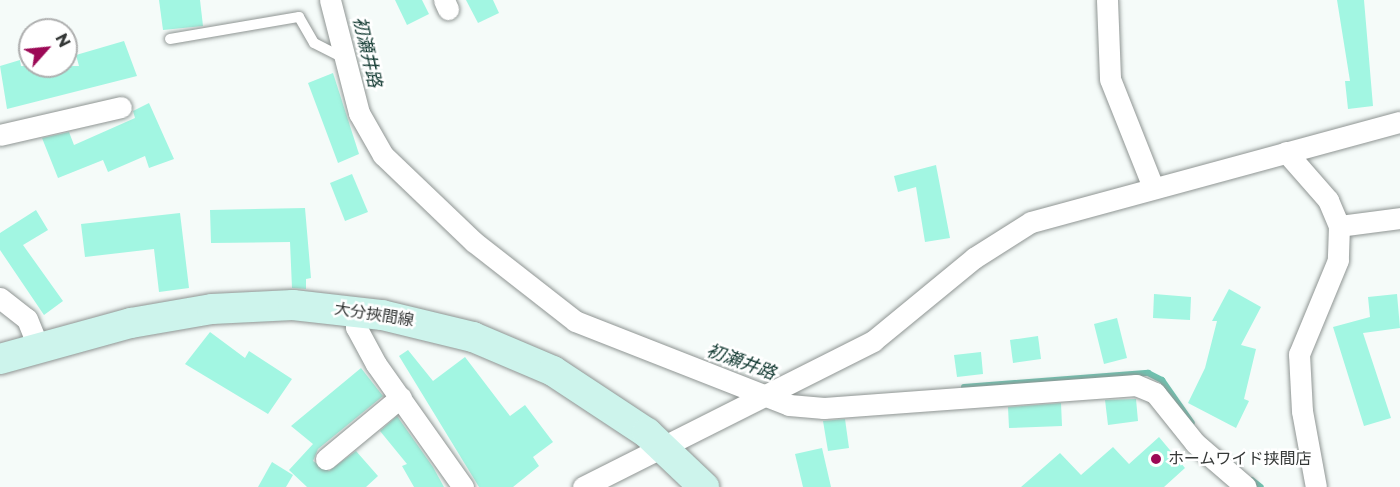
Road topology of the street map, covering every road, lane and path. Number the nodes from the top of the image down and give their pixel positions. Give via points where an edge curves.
1 (330, 0) edge
2 (1107, 0) edge
3 (170, 39) dead end
4 (341, 57) junction
5 (121, 106) dead end
6 (1400, 122) edge
7 (0, 135) edge
8 (1287, 152) junction
9 (1153, 187) junction
10 (1400, 218) edge
11 (1339, 226) junction
12 (0, 298) edge
13 (356, 311) junction
14 (39, 348) junction
15 (0, 358) edge
16 (401, 397) junction
17 (762, 398) junction
18 (663, 446) junction
19 (326, 459) dead end
20 (463, 487) edge
21 (584, 487) edge
22 (704, 487) edge
23 (1246, 487) edge
24 (1316, 487) edge

1 - 4 street
2 - 9 street via 1110,79
3 - 4 lane via 299,17 314,43
4 - 17 street via 358,113 383,155 531,291 574,321
5 - 7 street
6 - 8 street
8 - 9 street
8 - 11 street via 1328,200
9 - 17 street via 1051,214 1014,231 873,341
10 - 11 street
11 - 24 street via 1338,260 1303,337 1299,360
12 - 14 street via 27,320
13 - 14 main road, 大分挾間線 via 284,305 202,310
13 - 16 street via 358,333
13 - 18 main road, 大分挾間線 via 450,330 524,357 593,395
14 - 15 main road, 大分挾間線
16 - 19 street
16 - 20 street
17 - 18 street
17 - 23 street via 824,408 1136,385 1155,393 1200,447
18 - 21 street
18 - 22 main road, 大分挾間線

